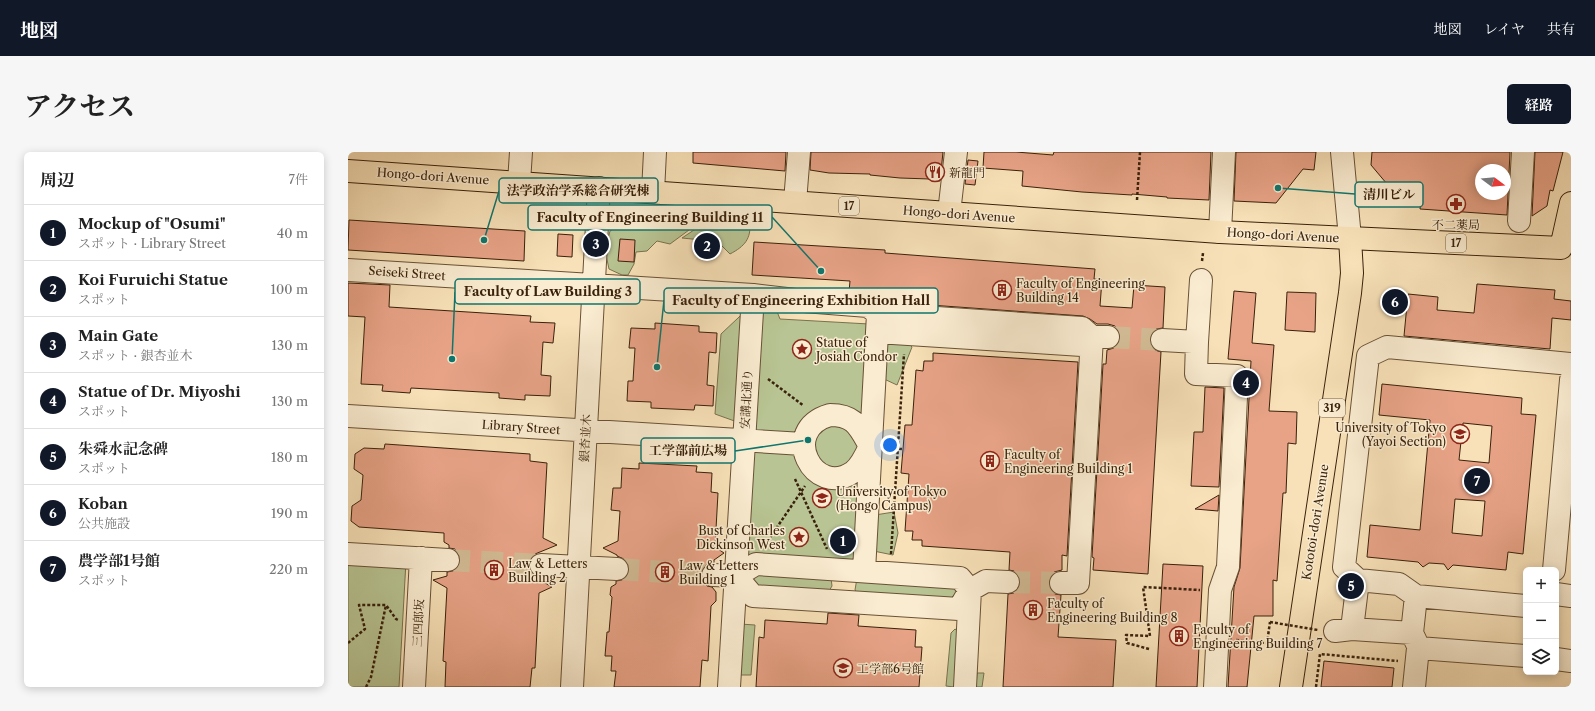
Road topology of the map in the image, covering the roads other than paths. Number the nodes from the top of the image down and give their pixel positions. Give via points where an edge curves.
1 (521, 152) edge
2 (655, 152) edge
3 (799, 152) edge
4 (956, 152) edge
5 (1224, 152) edge
6 (1342, 152) edge
7 (1522, 152) edge
8 (348, 171) edge
9 (519, 182) junction
10 (599, 188) junction
11 (653, 192) junction
12 (795, 202) junction
13 (1571, 203) edge
14 (949, 213) junction
15 (1519, 221) dead end
16 (1220, 232) junction
17 (1350, 238) junction
18 (1566, 249) edge
19 (348, 270) edge
20 (1201, 280) dead end
21 (594, 285) junction
22 (753, 294) junction
23 (877, 323) junction
24 (1100, 337) junction
25 (1162, 340) tunnel mouth
26 (1197, 342) junction
27 (1571, 364) edge
28 (1571, 380) edge
29 (348, 416) edge
30 (586, 431) junction
31 (744, 440) junction
32 (803, 444) junction
33 (870, 446) junction
34 (348, 554) edge
35 (421, 558) junction
36 (448, 560) tunnel mouth
37 (541, 565) tunnel mouth
38 (578, 567) junction
39 (1554, 567) edge
40 (617, 569) tunnel mouth
41 (846, 570) junction
42 (713, 575) tunnel mouth
43 (736, 576) junction
44 (1358, 580) junction
45 (1008, 582) tunnel mouth
46 (1061, 583) tunnel mouth
47 (970, 590) junction
48 (1559, 594) edge
49 (1416, 596) junction
50 (1571, 596) edge
51 (843, 602) junction
52 (1523, 606) edge
53 (1416, 648) junction
54 (1523, 656) edge
55 (1559, 659) edge
56 (1571, 661) edge
57 (414, 687) edge
58 (572, 687) edge
59 (729, 687) edge
60 (965, 687) edge
61 (1215, 687) edge
62 (1291, 687) edge
63 (1414, 687) edge

1 - 9 street
2 - 11 street
3 - 12 street
4 - 14 street
5 - 16 street
6 - 17 street
7 - 15 street
8 - 9 main road, Hongo-dori Avenue / 17
9 - 10 main road, Hongo-dori Avenue / 17
10 - 11 main road, Hongo-dori Avenue / 17
10 - 21 street, 銀杏並木
11 - 12 main road, Hongo-dori Avenue / 17
12 - 14 main road, Hongo-dori Avenue / 17
13 - 18 main road, 17
14 - 16 main road, Hongo-dori Avenue / 17
16 - 17 main road, Hongo-dori Avenue / 17
17 - 18 main road, Hongo-dori Avenue / 17
17 - 62 main road, Kototoi-dori Avenue / 319 via 1350,293
19 - 21 street, Seiseki Street
20 - 26 street
21 - 22 street, Seiseki Street
21 - 30 street, 銀杏並木
22 - 23 street, Seiseki Street via 804,302 868,306
22 - 31 street, 安講北通り
23 - 24 street via 1082,328
23 - 24 street via 905,334 1082,345
23 - 33 street
24 - 46 street via 1078,584
25 - 26 street
26 - 61 street via 1196,374 1237,376 1228,567 1220,590
27 - 44 street via 1387,347 1368,356 1344,567
28 - 39 street
29 - 30 street, Library Street
30 - 31 street, Library Street
30 - 38 street, 銀杏並木
31 - 32 street, Library Street
31 - 43 street, 安講北通り
32 - 33 street via 811,425 821,418 840,415 851,419 859,426
32 - 33 street via 809,464 816,471 829,477 844,476 853,472
33 - 41 street
34 - 35 street
35 - 36 street
35 - 57 street, 三四郎坂
37 - 38 street
38 - 40 street
38 - 58 street, 銀杏並木
41 - 43 street via 756,564
41 - 47 street via 960,578
41 - 51 street
42 - 43 street
43 - 51 street via 753,596
43 - 59 street, 安講北通り
44 - 49 street via 1399,584
44 - 53 street via 1335,630
45 - 47 street via 986,581
47 - 51 street via 958,609
47 - 60 street
48 - 50 street
49 - 52 street
49 - 53 street
53 - 54 street
53 - 63 street
55 - 56 street

